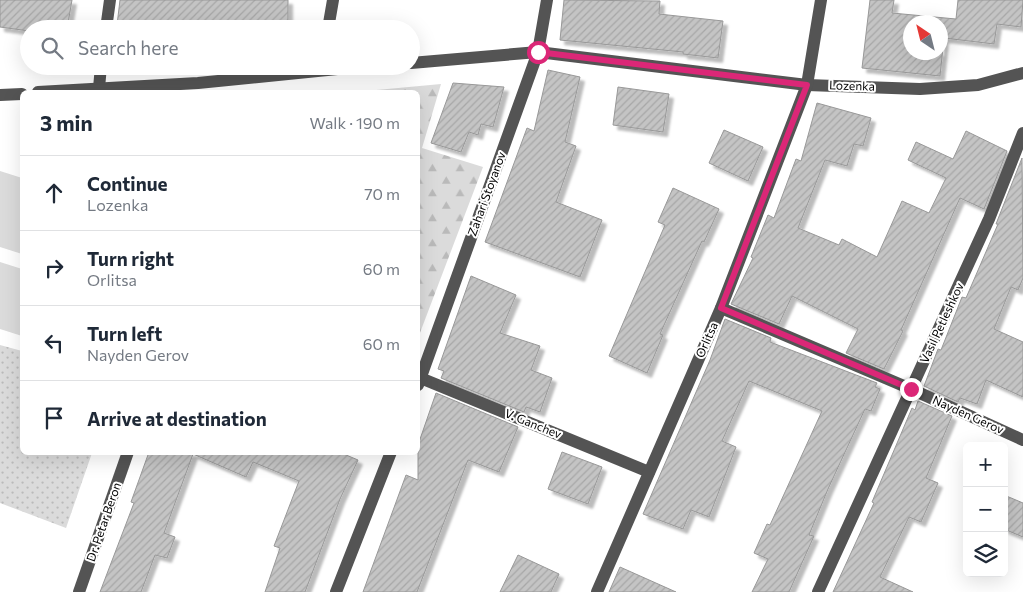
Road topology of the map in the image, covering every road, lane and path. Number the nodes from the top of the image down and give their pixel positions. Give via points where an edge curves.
1 (110, 0) edge
2 (333, 0) edge
3 (547, 0) edge
4 (821, 0) edge
5 (107, 20) edge
6 (330, 20) edge
7 (538, 52) junction
8 (420, 62) edge
9 (1023, 73) edge
10 (101, 75) edge
11 (279, 75) edge
12 (807, 85) junction
13 (99, 88) junction
14 (198, 88) edge
15 (68, 90) edge
16 (20, 94) edge
17 (0, 95) edge
18 (1023, 133) edge
19 (721, 308) junction
20 (420, 375) edge
21 (420, 381) edge
22 (911, 389) junction
23 (1023, 440) edge
24 (127, 455) edge
25 (390, 455) edge
26 (649, 472) junction
27 (79, 592) edge
28 (336, 592) edge
29 (597, 592) edge
30 (818, 592) edge

1 - 5 street
2 - 6 street
3 - 7 street, Zahari Stoyanov
4 - 12 street, Orlitsa
7 - 8 street, Lozenka
7 - 12 street, Lozenka
7 - 20 street, Zahari Stoyanov
9 - 12 street, Lozenka via 978,86 920,89
10 - 13 street
11 - 14 street
12 - 19 street, Orlitsa
13 - 14 street
13 - 15 street
16 - 17 street
18 - 22 street, Vasil Petleshkov via 989,220
19 - 22 street, Nayden Gerov
19 - 26 street, Orlitsa
21 - 26 street, V. Ganchev
22 - 23 street, Nayden Gerov
22 - 30 street, Vasil Petleshkov
24 - 27 street, Dr. Petar Beron
25 - 28 street
26 - 29 street, Orlitsa

